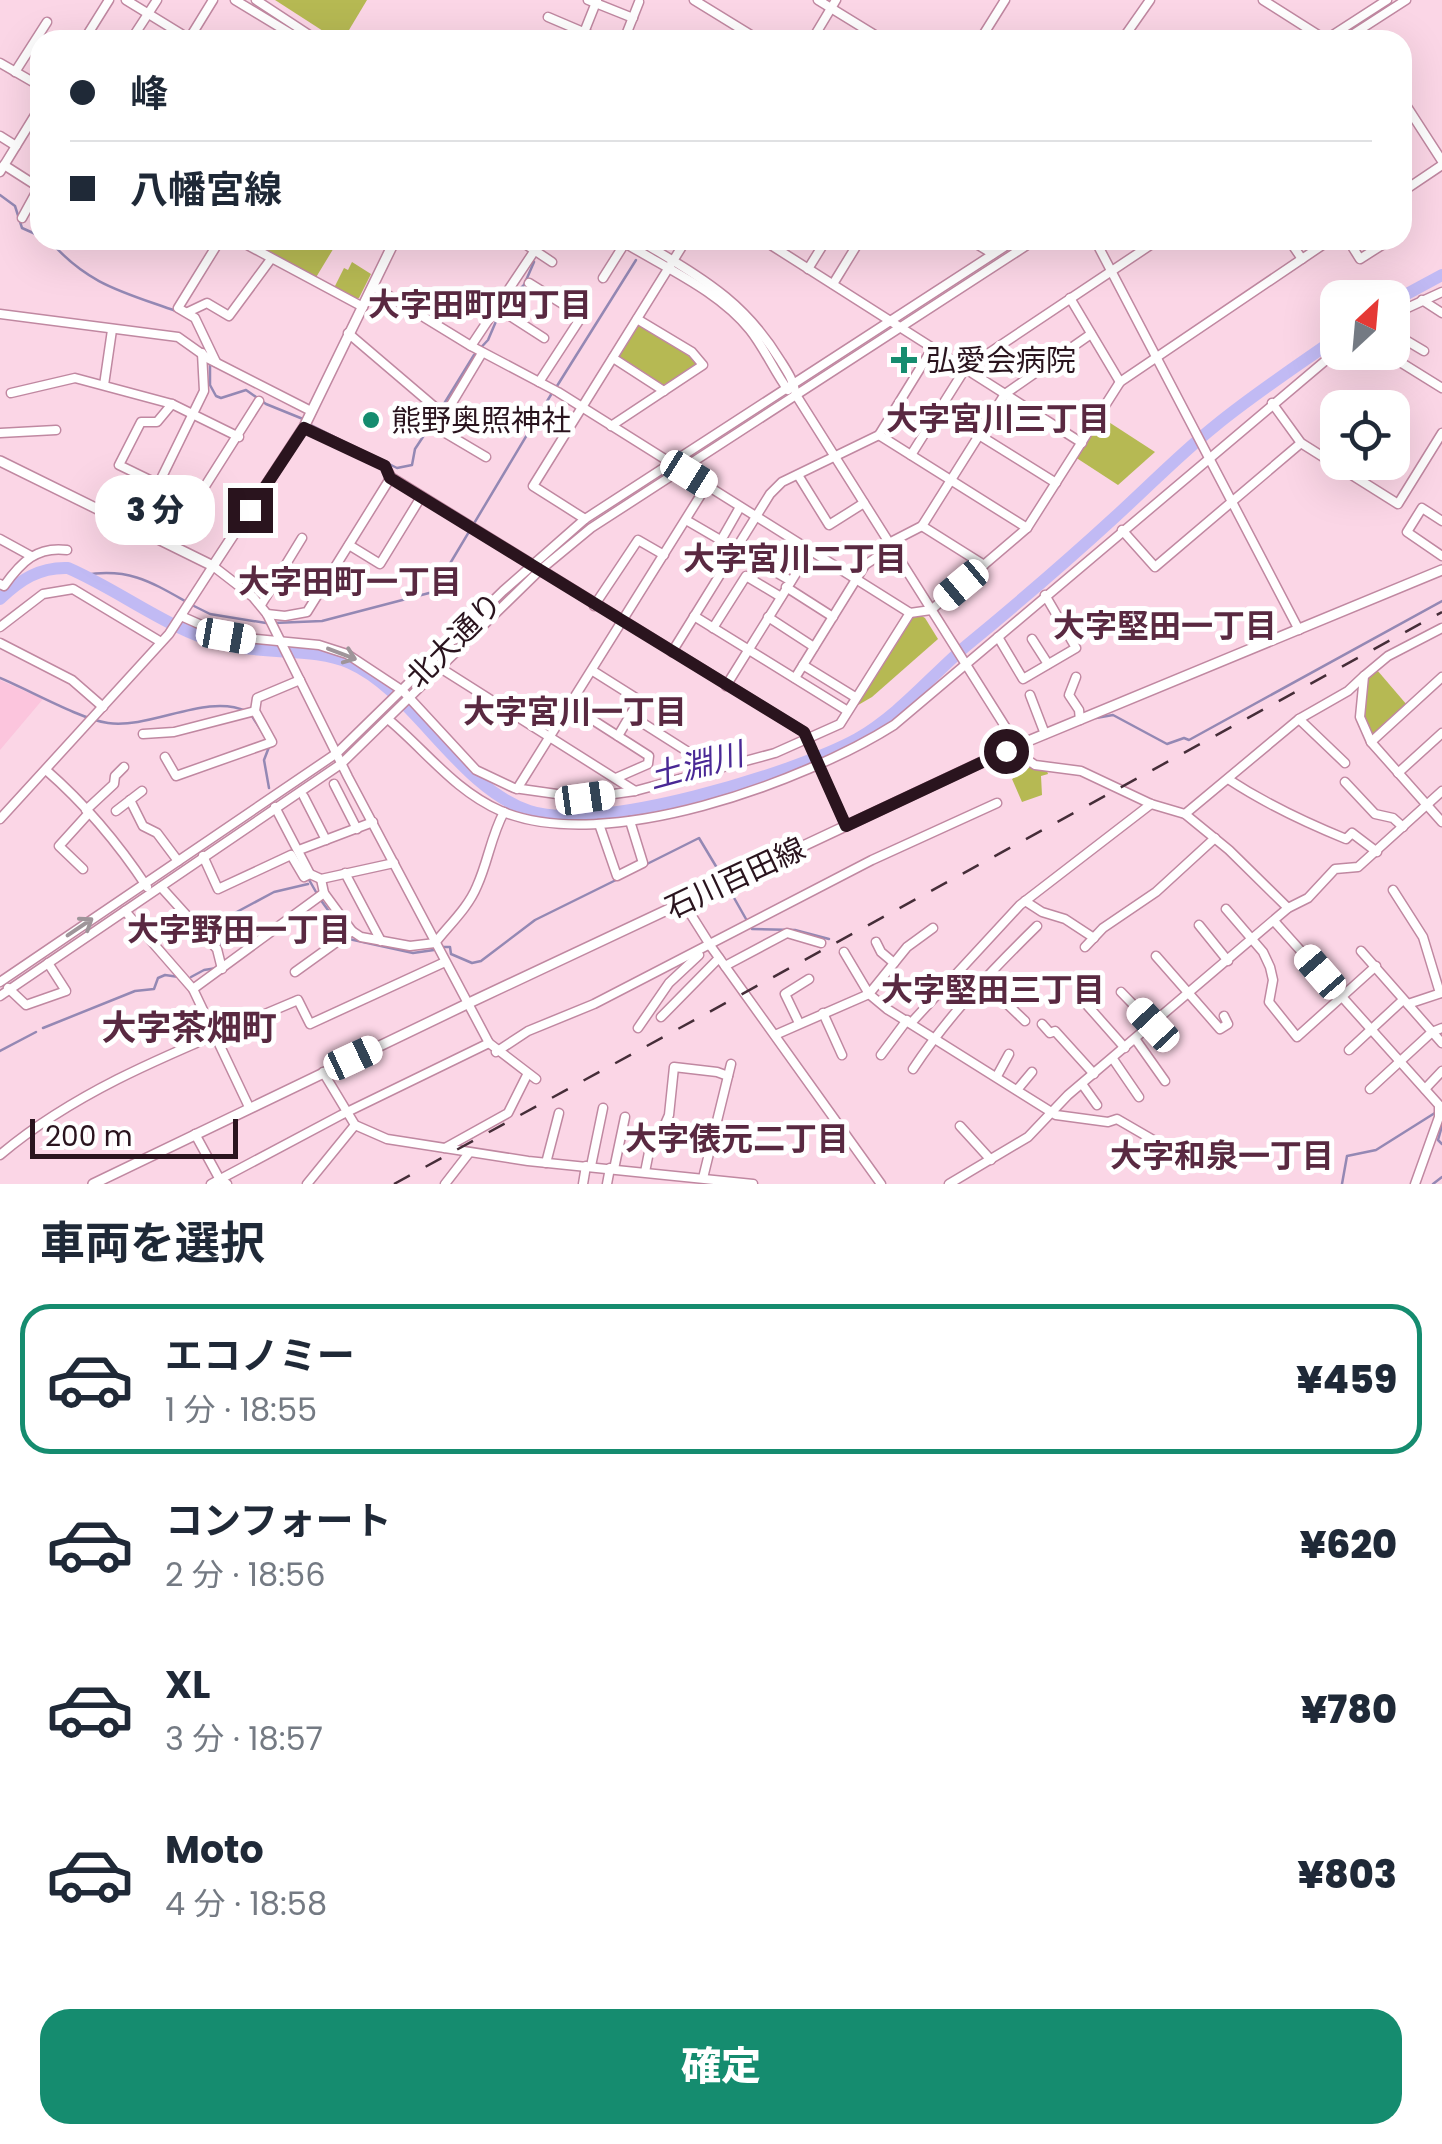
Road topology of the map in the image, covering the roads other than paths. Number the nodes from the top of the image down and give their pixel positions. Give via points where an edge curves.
1 (109, 0) edge
2 (126, 0) edge
3 (157, 0) edge
4 (213, 0) edge
5 (236, 0) edge
6 (256, 0) edge
7 (694, 0) edge
8 (818, 0) edge
9 (1005, 0) edge
10 (1150, 0) edge
11 (1262, 0) edge
12 (1386, 0) edge
13 (1406, 0) edge
14 (593, 1) edge
15 (640, 2) edge
16 (834, 4) edge
17 (1276, 4) edge
18 (148, 14) junction
19 (548, 17) dead end
20 (633, 18) junction
21 (47, 22) dead end
22 (43, 30) edge
23 (90, 30) edge
24 (138, 30) edge
25 (174, 30) edge
26 (196, 30) edge
27 (285, 30) edge
28 (302, 30) edge
29 (571, 30) edge
30 (584, 30) edge
31 (628, 30) edge
32 (742, 30) edge
33 (818, 30) edge
34 (869, 30) edge
35 (986, 30) edge
36 (1129, 30) edge
37 (1312, 30) edge
38 (1341, 30) edge
39 (1360, 30) edge
40 (30, 52) edge
41 (0, 63) edge
42 (15, 72) junction
43 (30, 80) edge
44 (1412, 115) edge
45 (30, 123) edge
46 (0, 136) edge
47 (16, 146) junction
48 (1442, 163) edge
49 (2, 169) edge
50 (30, 183) edge
51 (1412, 185) edge
52 (30, 205) edge
53 (22, 218) dead end
54 (214, 250) edge
55 (256, 250) edge
56 (390, 250) edge
57 (536, 250) joint
58 (618, 250) edge
59 (638, 250) edge
60 (651, 250) edge
61 (680, 250) edge
62 (778, 250) edge
63 (820, 250) edge
64 (854, 250) edge
65 (986, 250) edge
66 (1000, 250) edge
67 (1020, 250) edge
68 (1101, 250) edge
69 (1143, 250) edge
70 (1296, 250) edge
71 (1315, 250) edge
72 (1354, 250) edge
73 (1375, 250) edge
74 (993, 254) junction
75 (272, 259) junction
76 (1302, 259) junction
77 (552, 262) dead end
78 (670, 266) junction
79 (808, 269) junction
80 (1112, 270) junction
81 (603, 278) dead end
82 (529, 284) dead end
83 (832, 284) junction
84 (373, 286) junction
85 (1442, 292) edge
86 (1070, 298) junction
87 (1422, 300) junction
88 (1410, 306) edge
89 (363, 307) junction
90 (496, 308) junction
91 (188, 312) junction
92 (1442, 313) edge
93 (0, 314) edge
94 (637, 319) junction
95 (889, 322) junction
96 (899, 328) junction
97 (112, 330) junction
98 (348, 332) junction
99 (1091, 334) junction
100 (544, 338) dead end
101 (1410, 343) edge
102 (932, 349) junction
103 (478, 350) junction
104 (1424, 351) dead end
105 (1156, 356) junction
106 (613, 358) junction
107 (210, 359) junction
108 (1320, 364) edge
109 (1410, 368) edge
110 (965, 369) junction
111 (539, 382) junction
112 (1120, 382) junction
113 (104, 385) junction
114 (1442, 388) edge
115 (792, 389) junction
116 (664, 391) junction
117 (11, 393) dead end
118 (1004, 394) junction
119 (259, 401) dead end
120 (1272, 402) junction
121 (172, 404) junction
122 (582, 408) junction
123 (440, 412) junction
124 (193, 414) junction
125 (307, 421) junction
126 (612, 426) junction
127 (56, 430) dead end
128 (0, 433) edge
129 (1442, 433) edge
130 (880, 435) junction
131 (979, 435) junction
132 (238, 437) junction
133 (1082, 442) junction
134 (1301, 443) junction
135 (911, 455) junction
136 (1208, 456) junction
137 (486, 457) dead end
138 (836, 457) junction
139 (0, 461) edge
140 (671, 463) junction
141 (681, 469) junction
142 (798, 475) junction
143 (390, 478) junction
144 (951, 480) junction
145 (158, 484) junction
146 (1056, 484) junction
147 (707, 485) junction
148 (422, 497) junction
149 (1232, 501) junction
150 (864, 503) junction
151 (740, 507) junction
152 (755, 517) junction
153 (585, 519) junction
154 (686, 520) junction
155 (1442, 520) edge
156 (922, 526) junction
157 (1027, 528) junction
158 (1122, 530) junction
159 (302, 538) dead end
160 (0, 539) edge
161 (720, 542) junction
162 (349, 545) junction
163 (890, 545) junction
164 (68, 550) dead end
165 (734, 550) junction
166 (810, 551) junction
167 (31, 556) junction
168 (664, 556) junction
169 (1442, 556) edge
170 (984, 565) junction
171 (214, 566) junction
172 (535, 568) junction
173 (1442, 570) edge
174 (856, 580) junction
175 (0, 584) edge
176 (789, 584) junction
177 (1045, 595) junction
178 (780, 597) junction
179 (260, 605) junction
180 (594, 606) junction
181 (931, 610) junction
182 (910, 612) junction
183 (694, 616) junction
184 (833, 616) junction
185 (768, 617) junction
186 (180, 618) junction
187 (268, 618) junction
188 (622, 623) junction
189 (0, 627) edge
190 (714, 628) junction
191 (1442, 628) edge
192 (1299, 630) junction
193 (998, 637) junction
194 (279, 639) junction
195 (1032, 639) dead end
196 (161, 642) junction
197 (0, 643) edge
198 (814, 647) junction
199 (748, 649) junction
200 (672, 652) junction
201 (964, 664) junction
202 (1048, 664) junction
203 (803, 665) junction
204 (442, 668) junction
205 (593, 670) junction
206 (1364, 676) junction
207 (1076, 677) dead end
208 (1442, 677) edge
209 (795, 678) junction
210 (300, 680) junction
211 (726, 686) junction
212 (402, 692) junction
213 (1030, 696) dead end
214 (855, 697) junction
215 (409, 700) junction
216 (571, 706) junction
217 (103, 708) junction
218 (846, 710) junction
219 (251, 712) junction
220 (630, 715) junction
221 (390, 718) junction
222 (1299, 719) junction
223 (1080, 720) junction
224 (1442, 733) edge
225 (142, 734) dead end
226 (1045, 734) junction
227 (618, 736) junction
228 (551, 737) junction
229 (810, 741) junction
230 (1371, 742) junction
231 (1016, 746) junction
232 (338, 753) junction
233 (165, 757) dead end
234 (1345, 762) dead end
235 (820, 763) junction
236 (341, 764) junction
237 (124, 766) dead end
238 (714, 769) junction
239 (46, 770) junction
240 (1398, 773) junction
241 (616, 778) junction
242 (1228, 779) junction
243 (1345, 782) dead end
244 (334, 784) dead end
245 (518, 789) junction
246 (142, 791) dead end
247 (635, 791) junction
248 (1442, 791) edge
249 (304, 797) dead end
250 (271, 798) junction
251 (130, 800) junction
252 (997, 803) dead end
253 (1151, 804) junction
254 (1427, 805) junction
255 (276, 808) junction
256 (116, 811) dead end
257 (87, 812) junction
258 (504, 812) junction
259 (1185, 814) junction
260 (0, 819) edge
261 (630, 821) junction
262 (373, 822) junction
263 (1442, 822) edge
264 (599, 824) junction
265 (846, 826) junction
266 (1403, 827) junction
267 (357, 828) junction
268 (1216, 838) junction
269 (326, 840) junction
270 (198, 848) junction
271 (298, 850) junction
272 (1377, 852) junction
273 (204, 858) junction
274 (178, 862) junction
275 (394, 862) junction
276 (84, 869) dead end
277 (345, 874) junction
278 (308, 875) junction
279 (321, 879) junction
280 (145, 883) junction
281 (161, 887) junction
282 (1393, 890) dead end
283 (151, 893) junction
284 (321, 896) junction
285 (683, 902) junction
286 (1025, 902) junction
287 (1288, 908) junction
288 (1226, 909) dead end
289 (125, 911) junction
290 (1274, 920) junction
291 (1199, 925) dead end
292 (1037, 926) dead end
293 (933, 928) dead end
294 (352, 932) junction
295 (1094, 938) junction
296 (1253, 939) junction
297 (381, 942) junction
298 (876, 942) dead end
299 (434, 943) junction
300 (820, 943) dead end
301 (1085, 946) dead end
302 (711, 947) junction
303 (844, 952) dead end
304 (1362, 952) dead end
305 (1156, 956) dead end
306 (1228, 961) junction
307 (445, 962) junction
308 (722, 962) junction
309 (48, 963) junction
310 (894, 963) junction
311 (1376, 966) junction
312 (222, 969) junction
313 (295, 972) dead end
314 (809, 979) dead end
315 (982, 980) junction
316 (0, 982) edge
317 (10, 989) junction
318 (193, 989) junction
319 (1122, 992) dead end
320 (1441, 993) edge
321 (869, 994) junction
322 (1190, 994) junction
323 (0, 996) edge
324 (1342, 997) junction
325 (1406, 1002) junction
326 (469, 1003) junction
327 (1087, 1005) dead end
328 (823, 1013) junction
329 (1224, 1016) dead end
330 (661, 1017) dead end
331 (909, 1021) junction
332 (1025, 1021) dead end
333 (799, 1023) junction
334 (1042, 1024) dead end
335 (1153, 1025) junction
336 (638, 1028) dead end
337 (1372, 1030) junction
338 (1437, 1030) edge
339 (775, 1034) junction
340 (216, 1036) junction
341 (934, 1038) junction
342 (1136, 1040) junction
343 (1442, 1043) edge
344 (488, 1044) junction
345 (1126, 1048) junction
346 (1348, 1050) dead end
347 (496, 1052) junction
348 (1009, 1054) dead end
349 (882, 1055) dead end
350 (842, 1056) dead end
351 (1113, 1059) junction
352 (1399, 1061) junction
353 (730, 1064) dead end
354 (913, 1069) dead end
355 (1442, 1071) edge
356 (324, 1072) junction
357 (1032, 1072) dead end
358 (1094, 1074) junction
359 (728, 1076) junction
360 (997, 1076) junction
361 (1165, 1081) dead end
362 (1082, 1084) junction
363 (1370, 1089) dead end
364 (1425, 1089) junction
365 (1016, 1090) junction
366 (1138, 1097) dead end
367 (1097, 1105) dead end
368 (249, 1107) junction
369 (603, 1108) dead end
370 (1050, 1112) junction
371 (559, 1113) dead end
372 (346, 1114) junction
373 (1441, 1114) edge
374 (625, 1117) dead end
375 (355, 1125) junction
376 (960, 1126) dead end
377 (195, 1134) junction
378 (1155, 1141) dead end
379 (445, 1148) junction
380 (468, 1153) junction
381 (0, 1155) edge
382 (992, 1160) junction
383 (546, 1163) junction
384 (588, 1166) junction
385 (612, 1168) junction
386 (645, 1172) junction
387 (703, 1178) junction
388 (692, 1180) edge
389 (220, 1182) edge
390 (742, 1183) edge
391 (93, 1184) edge
392 (307, 1184) edge
393 (445, 1184) edge
394 (583, 1184) edge
395 (607, 1184) edge
396 (753, 1184) edge
397 (882, 1184) edge
398 (949, 1184) edge
399 (1415, 1184) edge

1 - 23 street
2 - 18 street
3 - 18 street
4 - 26 street
5 - 27 street
6 - 28 street
7 - 32 street
8 - 16 street
9 - 35 street
10 - 36 street
11 - 17 street
12 - 38 street
13 - 39 street
14 - 20 street
14 - 30 street
15 - 20 street
16 - 33 street
16 - 34 street
17 - 37 street
18 - 24 street
18 - 25 street
19 - 29 street
20 - 31 street
21 - 22 street
40 - 42 street
41 - 42 street
42 - 43 street
44 - 48 street
45 - 47 street
46 - 47 street
47 - 49 street
48 - 51 street
49 - 50 street
52 - 53 street
54 - 91 street via 178,308
55 - 75 street
56 - 84 main road
57 - 77 street
57 - 90 street
58 - 81 street
59 - 78 street
60 - 78 street
61 - 78 street
62 - 79 street
63 - 79 street
64 - 83 street
65 - 74 street
66 - 74 street, 北大通り
67 - 96 street
68 - 80 street
69 - 80 street
70 - 76 street
71 - 76 street
72 - 73 street via 1360,260
74 - 95 street, 北大通り
75 - 89 street
75 - 91 street via 229,316 207,303
76 - 105 street
78 - 94 street
78 - 115 street via 751,317
79 - 83 street
80 - 86 street
80 - 105 street
82 - 111 street via 582,316
83 - 95 street
84 - 89 main road
84 - 103 street
85 - 87 street
86 - 99 street
86 - 110 street
87 - 88 street
87 - 92 street
89 - 98 main road
90 - 100 street
90 - 103 street
91 - 107 street
93 - 97 street
94 - 106 street
94 - 116 street via 703,365
95 - 96 street
95 - 115 street, 北大通り
96 - 102 street
96 - 115 street
97 - 107 street via 178,338
97 - 113 street
98 - 123 street
98 - 125 main road
99 - 112 street
99 - 118 street
101 - 104 street
102 - 110 street
102 - 130 street
103 - 111 street
103 - 123 street
105 - 112 street
105 - 136 street
106 - 116 street
106 - 122 street
107 - 124 street
107 - 125 street
108 - 120 street
109 - 114 street
110 - 118 street
110 - 135 street
111 - 122 street
112 - 133 street
113 - 117 street via 75,378
113 - 121 street
115 - 138 street
115 - 140 street, 北大通り
115 - 141 street
116 - 126 street
118 - 131 street
118 - 133 street
119 - 132 street
120 - 134 street
120 - 136 street
121 - 124 street
121 - 145 street via 157,422 141,422 119,465
122 - 126 street
122 - 153 street via 533,486
123 - 137 street via 437,428
124 - 132 street
124 - 145 street
125 - 143 street via 385,466
125 - 171 main road
126 - 140 street
127 - 128 street
129 - 134 street via 1398,504
130 - 135 street
130 - 138 street
131 - 144 street
131 - 146 street
132 - 145 street via 195,502
133 - 146 street
134 - 149 street
135 - 144 street
136 - 149 street
136 - 158 street
138 - 142 street
138 - 150 street
139 - 171 main road
140 - 141 street
140 - 153 street, 北大通り
141 - 147 street
141 - 172 street
142 - 150 street via 829,525
142 - 152 street via 782,482
143 - 148 street
143 - 162 street
144 - 156 street
144 - 157 street
146 - 157 street
147 - 151 street
147 - 154 street
148 - 162 street via 380,564
148 - 172 street
149 - 158 street via 1156,566
149 - 192 street
150 - 163 street
151 - 152 street
151 - 161 street
152 - 165 street
152 - 166 street
153 - 172 street, 北大通り
154 - 161 street
154 - 168 street
155 - 169 street via 1422,508 1407,532
156 - 163 street
156 - 170 street
157 - 170 street
158 - 177 street
159 - 179 street
160 - 167 street
161 - 165 street
162 - 187 street via 307,612
163 - 174 street
163 - 181 street
164 - 167 street
165 - 176 street
165 - 183 street
166 - 174 street
166 - 176 street
167 - 175 street
168 - 180 street via 638,540
168 - 188 street
170 - 181 street
171 - 179 street
171 - 186 street
172 - 180 street
172 - 204 street
172 - 212 street, 北大通り
173 - 192 main road, 石川百田線
174 - 182 street
174 - 184 street
176 - 178 street
176 - 184 street
177 - 193 street
177 - 202 street via 1076,648
178 - 185 street
178 - 190 street via 746,576
179 - 187 street
180 - 188 street
181 - 182 street
181 - 201 street
182 - 214 street
183 - 190 street
183 - 200 street
184 - 198 street
185 - 198 street
185 - 199 street
186 - 194 street via 226,636
186 - 196 street
187 - 194 street
188 - 200 street
188 - 205 street
189 - 196 street via 44,594 73,588
190 - 199 street
191 - 206 street
192 - 223 main road, 石川百田線
193 - 201 street
193 - 202 street via 1023,678
194 - 210 street
194 -> 212 street via 347,654
195 - 202 street
196 - 217 street
197 - 217 street via 72,680
198 - 203 street
199 - 209 street
199 - 211 street
200 - 211 street
201 - 231 street
201 - 235 street via 894,724
203 - 209 street
203 - 214 street
204 - 215 street
204 - 228 street
205 - 216 street
205 - 220 street via 639,700
206 - 222 street
206 - 230 street via 1360,717
207 - 223 street via 1069,694
208 - 230 street
209 - 218 street
210 - 219 street via 257,698
210 - 232 street
211 - 229 street
212 - 215 street
212 - 232 street, 北大通り
213 - 226 street
214 - 218 street
215 - 221 street
215 - 245 street via 476,770
216 - 227 street
216 - 228 street
217 - 239 street
218 - 229 street via 840,724
219 - 225 street
219 - 233 street via 269,744 176,776
220 - 227 street
220 - 238 street
221 - 236 street
221 - 258 street via 450,778
222 - 234 street
222 - 242 street
223 - 226 main road, 石川百田線
224 - 240 street
226 - 231 main road, 石川百田線
227 - 241 street via 649,756 648,764
228 - 241 street
228 - 245 street
229 - 235 street
229 - 238 street
230 - 240 street
231 - 253 street via 1035,765 1082,771
231 - 265 main road, 石川百田線
232 - 236 street
232 - 250 street, 北大通り
235 - 261 street
235 - 265 street
236 - 255 street
236 - 262 street
237 - 257 street
238 - 247 street
239 - 257 street
239 - 260 street
240 - 254 street
241 - 247 street
242 - 259 street
242 - 272 street via 1302,822 1346,839 1352,833
243 - 266 street via 1375,814
244 - 267 street
245 - 247 street via 585,798
246 - 251 street
248 - 254 street
249 - 269 street
250 - 255 street
250 - 270 street, 北大通り
251 - 256 street
251 - 274 street via 143,826 158,833
252 - 302 street via 872,860
253 - 259 street
253 - 286 street
254 - 263 street
254 - 266 street
255 - 271 street
255 - 273 street
257 - 276 street via 59,846
257 - 280 street
258 - 264 street via 562,825
258 - 299 street via 470,900
259 - 268 street
261 - 264 street
261 - 264 street via 643,862 617,876
262 - 267 street
262 - 275 street
265 - 285 main road, 石川百田線
266 - 272 street
267 - 269 street
268 - 287 street
268 - 295 street
269 - 271 street
270 - 273 street
270 - 274 street, 北大通り
271 - 278 street
272 - 287 street via 1358,867 1335,869 1308,898
273 - 278 street via 218,889 291,856
273 - 281 street
274 - 280 street, 北大通り
275 - 277 street
275 - 299 street
277 - 279 street
277 - 297 street
278 - 279 street
279 - 284 street
280 - 283 street
316 -> 280 street, 北大通り
281 - 283 street
281 - 312 street via 217,949
282 - 320 street via 1422,937
283 - 289 street
284 - 294 street
284 - 312 street
285 - 302 street
285 - 326 main road, 石川百田線
286 - 295 street
286 - 331 street
287 - 290 street
288 - 296 street
289 - 309 street
289 - 318 street
290 - 296 street
290 - 324 street
291 - 306 street
292 - 315 street
293 - 310 street
294 - 297 street
294 - 313 street
295 - 301 street
296 - 306 street
296 - 324 street via 1270,967 1269,1002 1297,1038
297 - 299 street
298 - 310 street
299 - 307 street
300 - 308 street via 788,933
302 - 308 street
302 - 336 street via 669,983
302 - 347 street
303 - 321 street
304 - 311 street
305 - 322 street
306 - 322 street
307 - 326 street
307 - 340 street via 310,1024 298,1000
308 - 330 street
308 - 339 street
309 - 317 street
309 - 317 street via 66,991 26,1005
310 - 321 street
311 - 324 street
311 - 325 street
312 - 318 street
314 - 333 street via 785,994
315 - 332 street
315 - 341 street
316 - 317 street
317 - 323 street
318 - 340 street
319 - 335 street
320 - 325 street
321 - 328 street
321 - 331 street
322 - 329 street via 1220,1028 1228,1024
322 - 335 street
324 - 337 street
325 - 337 street
325 - 338 street
326 - 344 street
326 - 356 main road, 石川百田線
327 - 345 street
328 - 333 street
328 - 350 street
331 - 341 street
331 - 349 street
333 - 339 street
334 - 358 street
335 - 342 street
337 - 346 street
337 - 352 street
338 - 343 street
338 - 352 street
339 - 397 street
340 - 368 street
340 - 381 street via 66,1106
341 - 354 street
341 - 360 street
342 - 345 street
342 - 361 street
344 - 347 street
344 - 372 street
345 - 351 street
347 - 379 street via 532,1077 508,1113
348 - 360 street
351 - 358 street
351 - 366 street
352 - 363 street
352 - 364 street
353 - 359 street
355 - 364 street
356 - 368 main road, 石川百田線
356 - 372 street
357 - 365 street
358 - 362 street
359 - 386 street via 674,1067 669,1115
359 - 387 street
360 - 365 street
362 - 367 street
362 - 370 street
364 - 373 street
365 - 370 street
368 - 377 main road, 石川百田線
369 - 384 street
370 - 378 street via 1118,1118
370 - 382 street via 1028,1137
371 - 383 street
372 - 375 street
372 - 389 street
373 - 399 street
374 - 385 street
375 - 379 street
375 - 392 street
376 - 382 street
377 - 389 street
377 - 391 main road, 石川百田線
379 - 380 street
380 - 383 street
380 - 393 street
382 - 398 street
383 - 384 street
384 - 385 street
384 - 394 street
385 - 386 street
385 - 395 street
386 - 388 street
387 - 388 street
387 - 390 street
390 - 396 street

